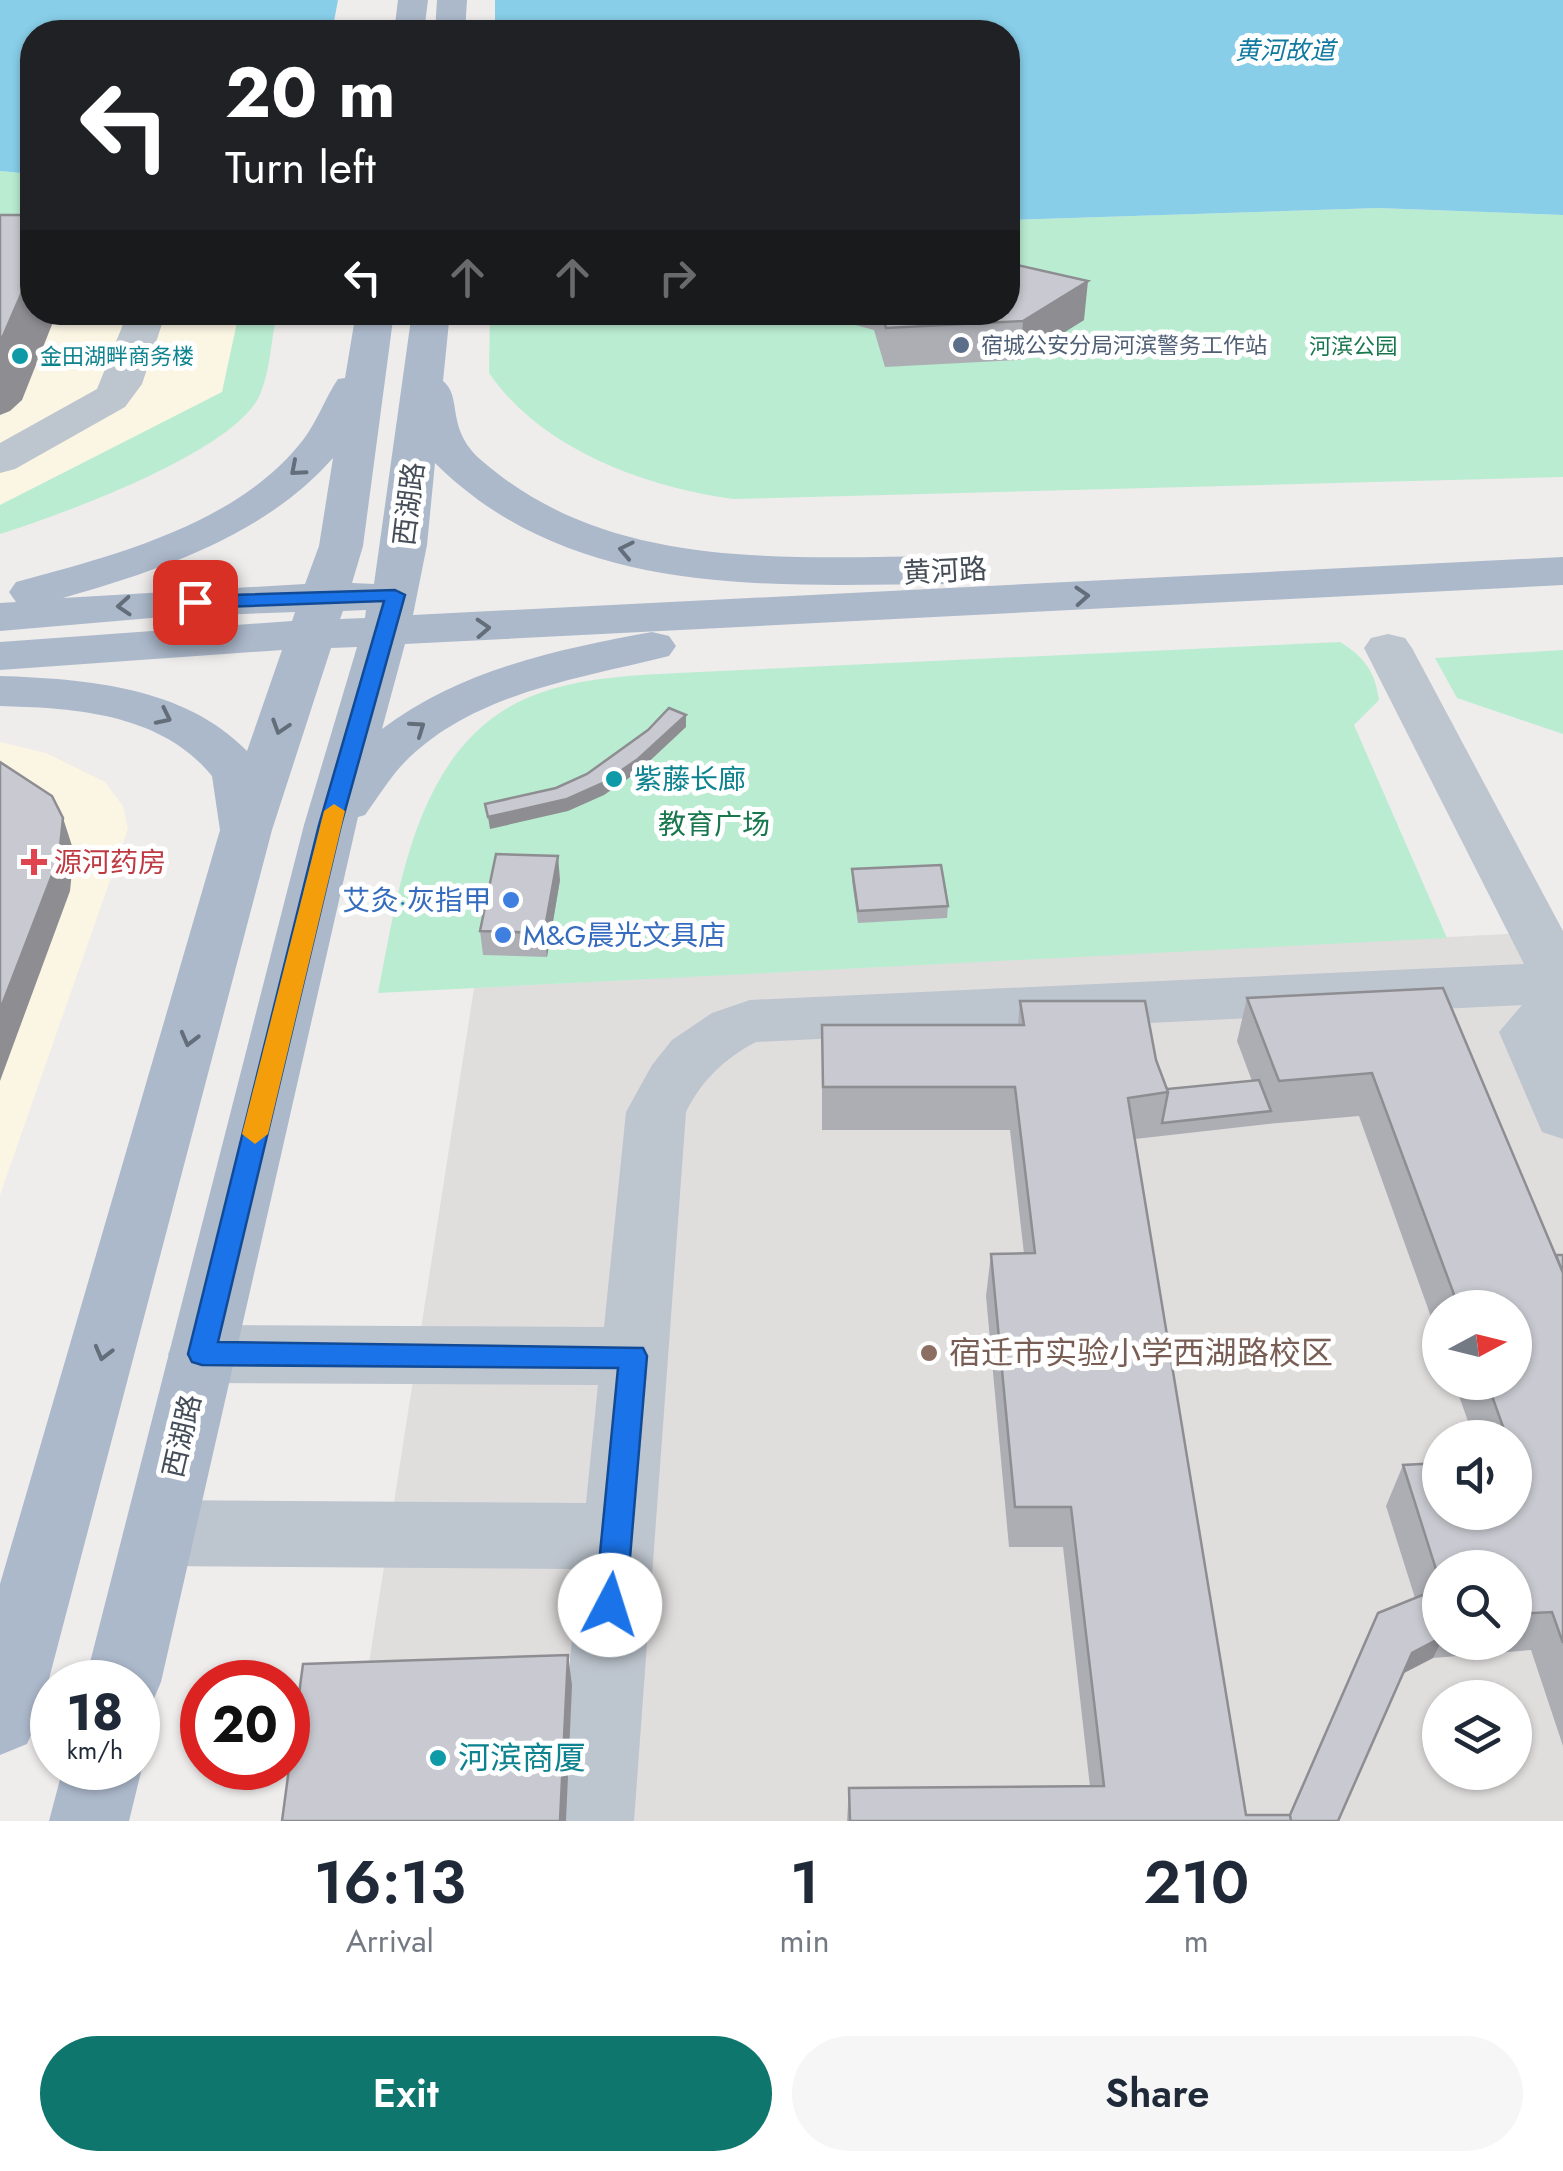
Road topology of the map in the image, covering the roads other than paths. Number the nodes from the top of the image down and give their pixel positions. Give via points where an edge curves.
1 (142, 325) edge
2 (373, 325) edge
3 (429, 325) edge
4 (368, 360) junction
5 (427, 361) junction
6 (0, 460) edge
7 (1563, 543) edge
8 (1563, 571) edge
9 (976, 586) junction
10 (0, 600) edge
11 (390, 614) junction
12 (319, 616) junction
13 (0, 617) edge
14 (1388, 648) dead end
15 (0, 656) edge
16 (0, 690) edge
17 (330, 825) junction
18 (246, 830) junction
19 (1563, 984) edge
20 (1563, 1016) edge
21 (1563, 1116) edge
22 (202, 1354) junction
23 (633, 1356) junction
24 (159, 1533) junction
25 (616, 1536) junction
26 (128, 1660) edge
27 (0, 1717) edge
28 (97, 1790) edge
29 (90, 1821) edge
30 (594, 1821) edge

1 - 6 lane via 111,398
2 - 4 main road
3 - 5 main road, 西湖路
4 -> 10 main road via 317,452 223,524
4 - 12 main road via 342,546
9 -> 5 main road via 682,562 578,540 496,500 440,442
5 - 11 main road, 西湖路
7 - 9 main road, 黄河路
9 -> 8 main road, 黄河路
9 - 11 main road, 黄河路
17 -> 9 main road via 388,750 428,720 504,685 594,656
11 - 12 main road, 黄河路
11 - 17 main road, 西湖路
12 -> 13 main road via 163,604
12 - 15 main road
12 -> 18 main road
14 - 19 lane
16 -> 18 main road via 80,693 135,703 176,722 218,750 238,776
17 - 22 main road, 西湖路
18 -> 27 main road
19 - 23 lane via 791,1018 719,1032 674,1073 656,1112
20 - 21 lane via 1544,1019 1528,1032
22 - 23 lane
22 - 24 main road, 西湖路
23 - 25 lane
24 - 25 lane
24 - 26 main road, 西湖路
25 - 30 lane
28 - 29 main road

